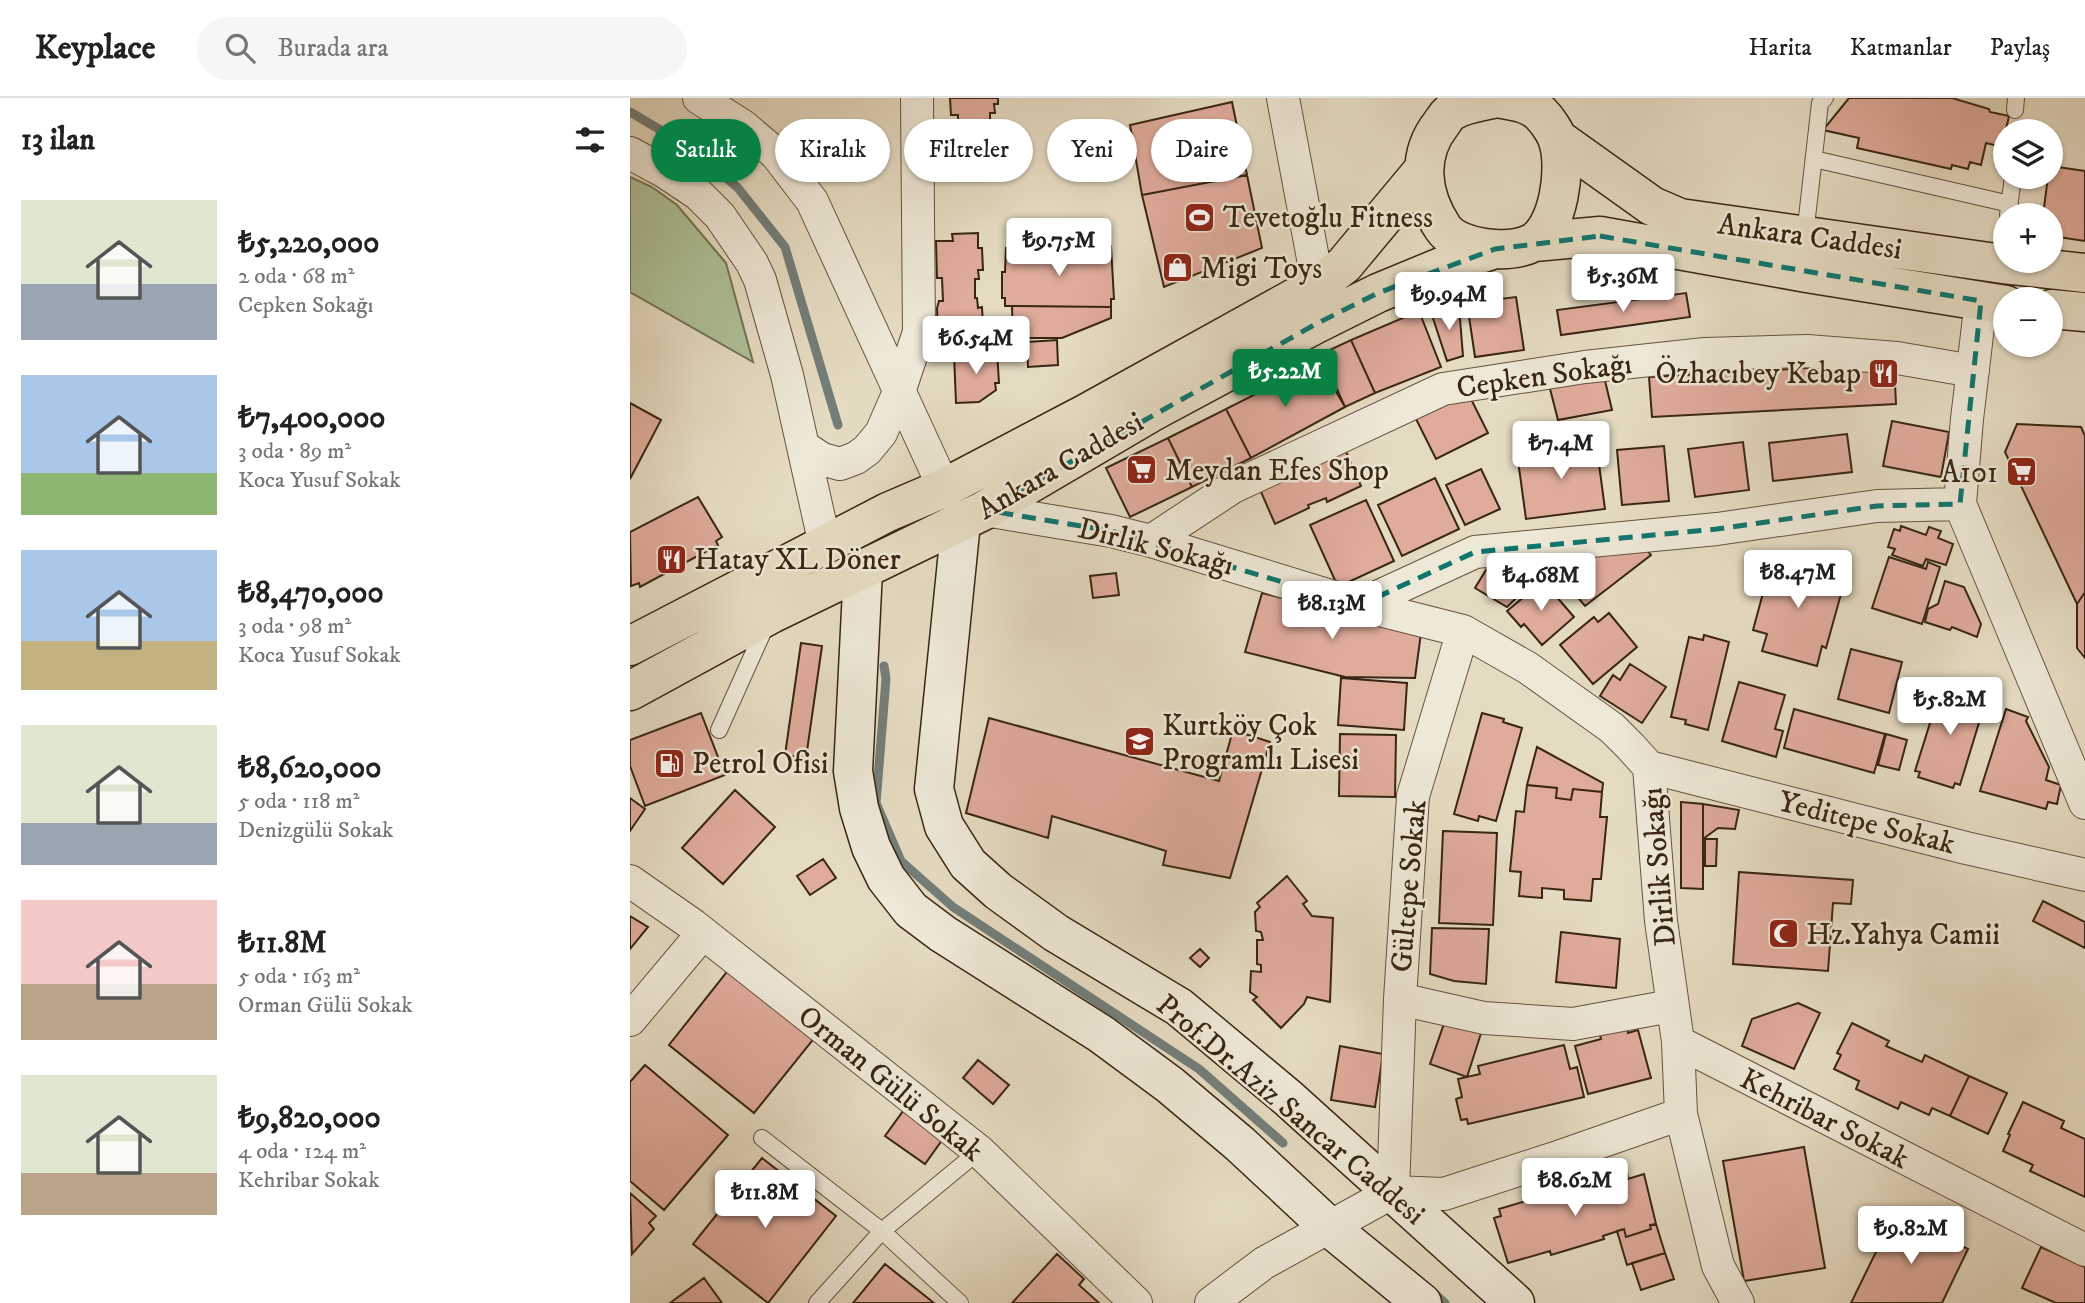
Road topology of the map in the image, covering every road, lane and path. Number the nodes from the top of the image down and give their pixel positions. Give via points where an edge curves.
1 (699, 98) edge
2 (917, 98) edge
3 (1283, 98) edge
4 (1432, 98) edge
5 (1825, 98) edge
6 (1545, 117) edge
7 (630, 153) edge
8 (1425, 158) junction
9 (1814, 159) junction
10 (1993, 205) edge
11 (1805, 236) junction
12 (1534, 242) junction
13 (1494, 249) junction
14 (1993, 257) edge
15 (2063, 269) edge
16 (2085, 273) edge
17 (1318, 285) junction
18 (1993, 303) edge
19 (1973, 371) junction
20 (899, 392) junction
21 (804, 447) junction
22 (944, 488) junction
23 (1960, 504) junction
24 (973, 516) junction
25 (1151, 541) junction
26 (825, 545) junction
27 (863, 570) junction
28 (1360, 604) junction
29 (771, 614) junction
30 (1463, 631) junction
31 (630, 646) edge
32 (630, 691) edge
33 (719, 730) dead end
34 (1649, 767) junction
35 (2085, 803) edge
36 (2085, 875) edge
37 (630, 881) edge
38 (703, 933) junction
39 (1400, 999) junction
40 (1671, 1006) junction
41 (630, 1020) edge
42 (1678, 1042) junction
43 (1681, 1114) junction
44 (762, 1138) dead end
45 (979, 1151) junction
46 (1393, 1192) junction
47 (1329, 1227) junction
48 (882, 1231) junction
49 (2085, 1250) edge
50 (817, 1303) edge
51 (960, 1303) edge
52 (1136, 1303) edge
53 (1211, 1303) edge
54 (1422, 1303) edge
55 (1515, 1303) edge
56 (1738, 1303) edge

1 - 20 street via 743,125 776,154 807,193
2 - 20 street via 919,332
3 - 17 street
4 - 8 street
5 - 9 lane via 1820,103
6 - 8 main road via 1521,102 1497,99 1468,104 1450,112
6 - 11 main road, Ankara Caddesi via 1652,206 1680,218
6 - 12 main road via 1563,166 1550,224
7 - 21 street via 698,194 720,216 752,263
8 - 13 main road via 1425,191 1444,230 1469,246
8 - 17 main road, Ankara Caddesi via 1344,265
9 - 10 lane
9 - 11 lane
11 - 14 main road, Ankara Caddesi
12 - 13 main road
12 - 18 main road, Ankara Caddesi via 1600,236
13 - 24 main road, Ankara Caddesi via 1378,293 1314,325
15 - 16 main road, Ankara Caddesi
17 - 22 main road, Ankara Caddesi
18 - 19 street
19 - 23 street
19 - 25 street, Cepken Sokağı via 1897,358 1807,351 1704,354 1443,389 1233,487
20 - 21 street via 881,433 856,458 840,464
20 - 22 street
21 - 26 street
22 - 26 main road, Ankara Caddesi
23 - 28 street via 1877,506 1717,529 1475,552
23 - 35 street
24 - 25 street, Dirlik Sokağı via 1111,531
24 - 27 main road, Ankara Caddesi
24 - 46 street, Prof.Dr.Aziz Sancar Caddesi via 934,789 944,825 968,864 1056,933 1179,1007
25 - 28 street, Dirlik Sokağı
26 - 31 main road, Ankara Caddesi
27 - 29 main road, Ankara Caddesi
27 - 47 street, Prof.Dr.Aziz Sancar Caddesi via 853,771 871,847 886,878 911,909 943,934 1101,1034 1170,1085
28 - 30 street, Dirlik Sokağı
29 - 32 main road, Ankara Caddesi
29 - 33 lane
30 - 34 street, Dirlik Sokağı via 1528,668 1612,728
30 - 39 street, Gültepe Sokak via 1413,796
34 - 36 street, Yeditepe Sokak
34 - 40 street, Dirlik Sokağı
37 - 38 street, Orman Gülü Sokak
38 - 41 street
38 - 45 street, Orman Gülü Sokak
39 - 40 street, Gültepe Sokak via 1485,1018 1573,1024
39 - 46 street
40 - 42 street, Dirlik Sokağı
42 - 43 street, Dirlik Sokağı
42 - 49 street, Kehribar Sokak
43 - 46 street via 1444,1194
43 - 56 street, Dirlik Sokağı via 1718,1266
44 - 48 lane
45 - 48 lane
45 - 52 street, Orman Gülü Sokak
46 - 47 street
46 - 55 street, Prof.Dr.Aziz Sancar Caddesi
47 - 53 street via 1264,1263
47 - 54 street, Prof.Dr.Aziz Sancar Caddesi
48 - 50 lane
48 - 51 lane

